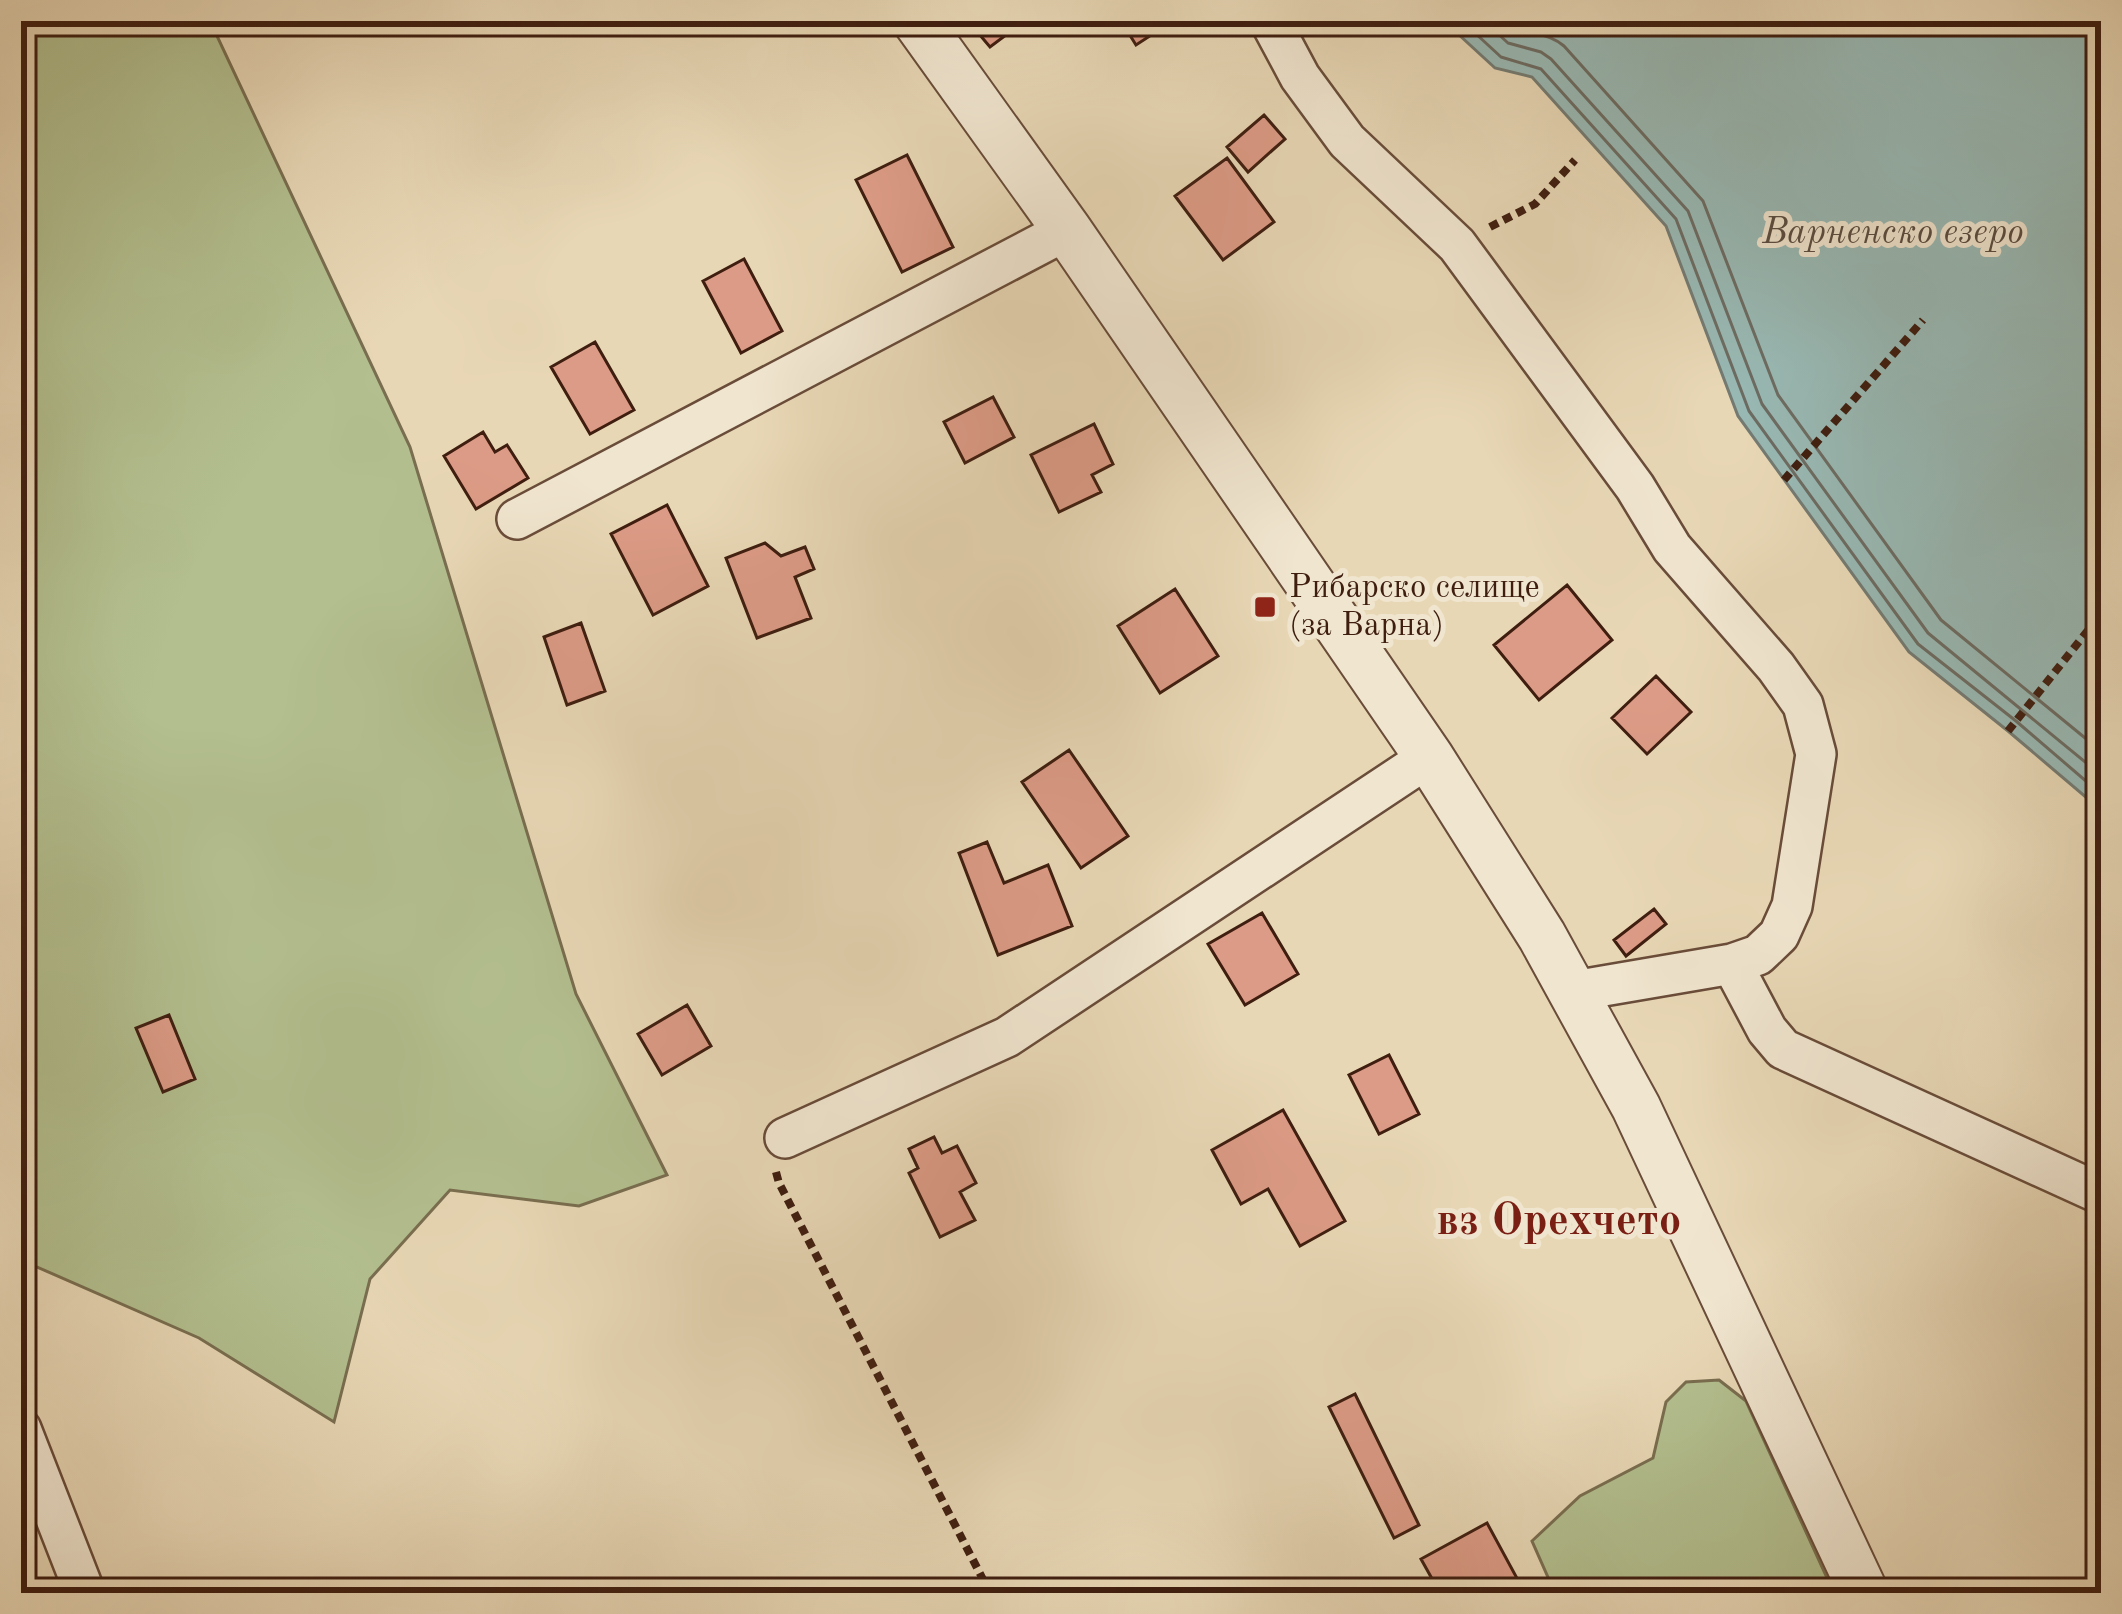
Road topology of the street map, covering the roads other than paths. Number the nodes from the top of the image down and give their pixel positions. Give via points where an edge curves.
1 (916, 21) edge
2 (1270, 21) edge
3 (1067, 230) junction
4 (517, 519) dead end
5 (1429, 757) junction
6 (1732, 964) junction
7 (1574, 992) junction
8 (785, 1138) road end
9 (2101, 1194) edge
10 (21, 1429) edge
11 (85, 1593) edge
12 (1864, 1593) edge

1 - 3 street
2 - 6 street via 1347,140 1457,245 1672,548 1803,705 1816,754 1792,906 1779,935
3 - 4 street
3 - 5 street
5 - 7 street
5 - 8 street via 1007,1037
6 - 7 street
6 - 9 street via 1783,1049
7 - 12 street
10 - 11 street

